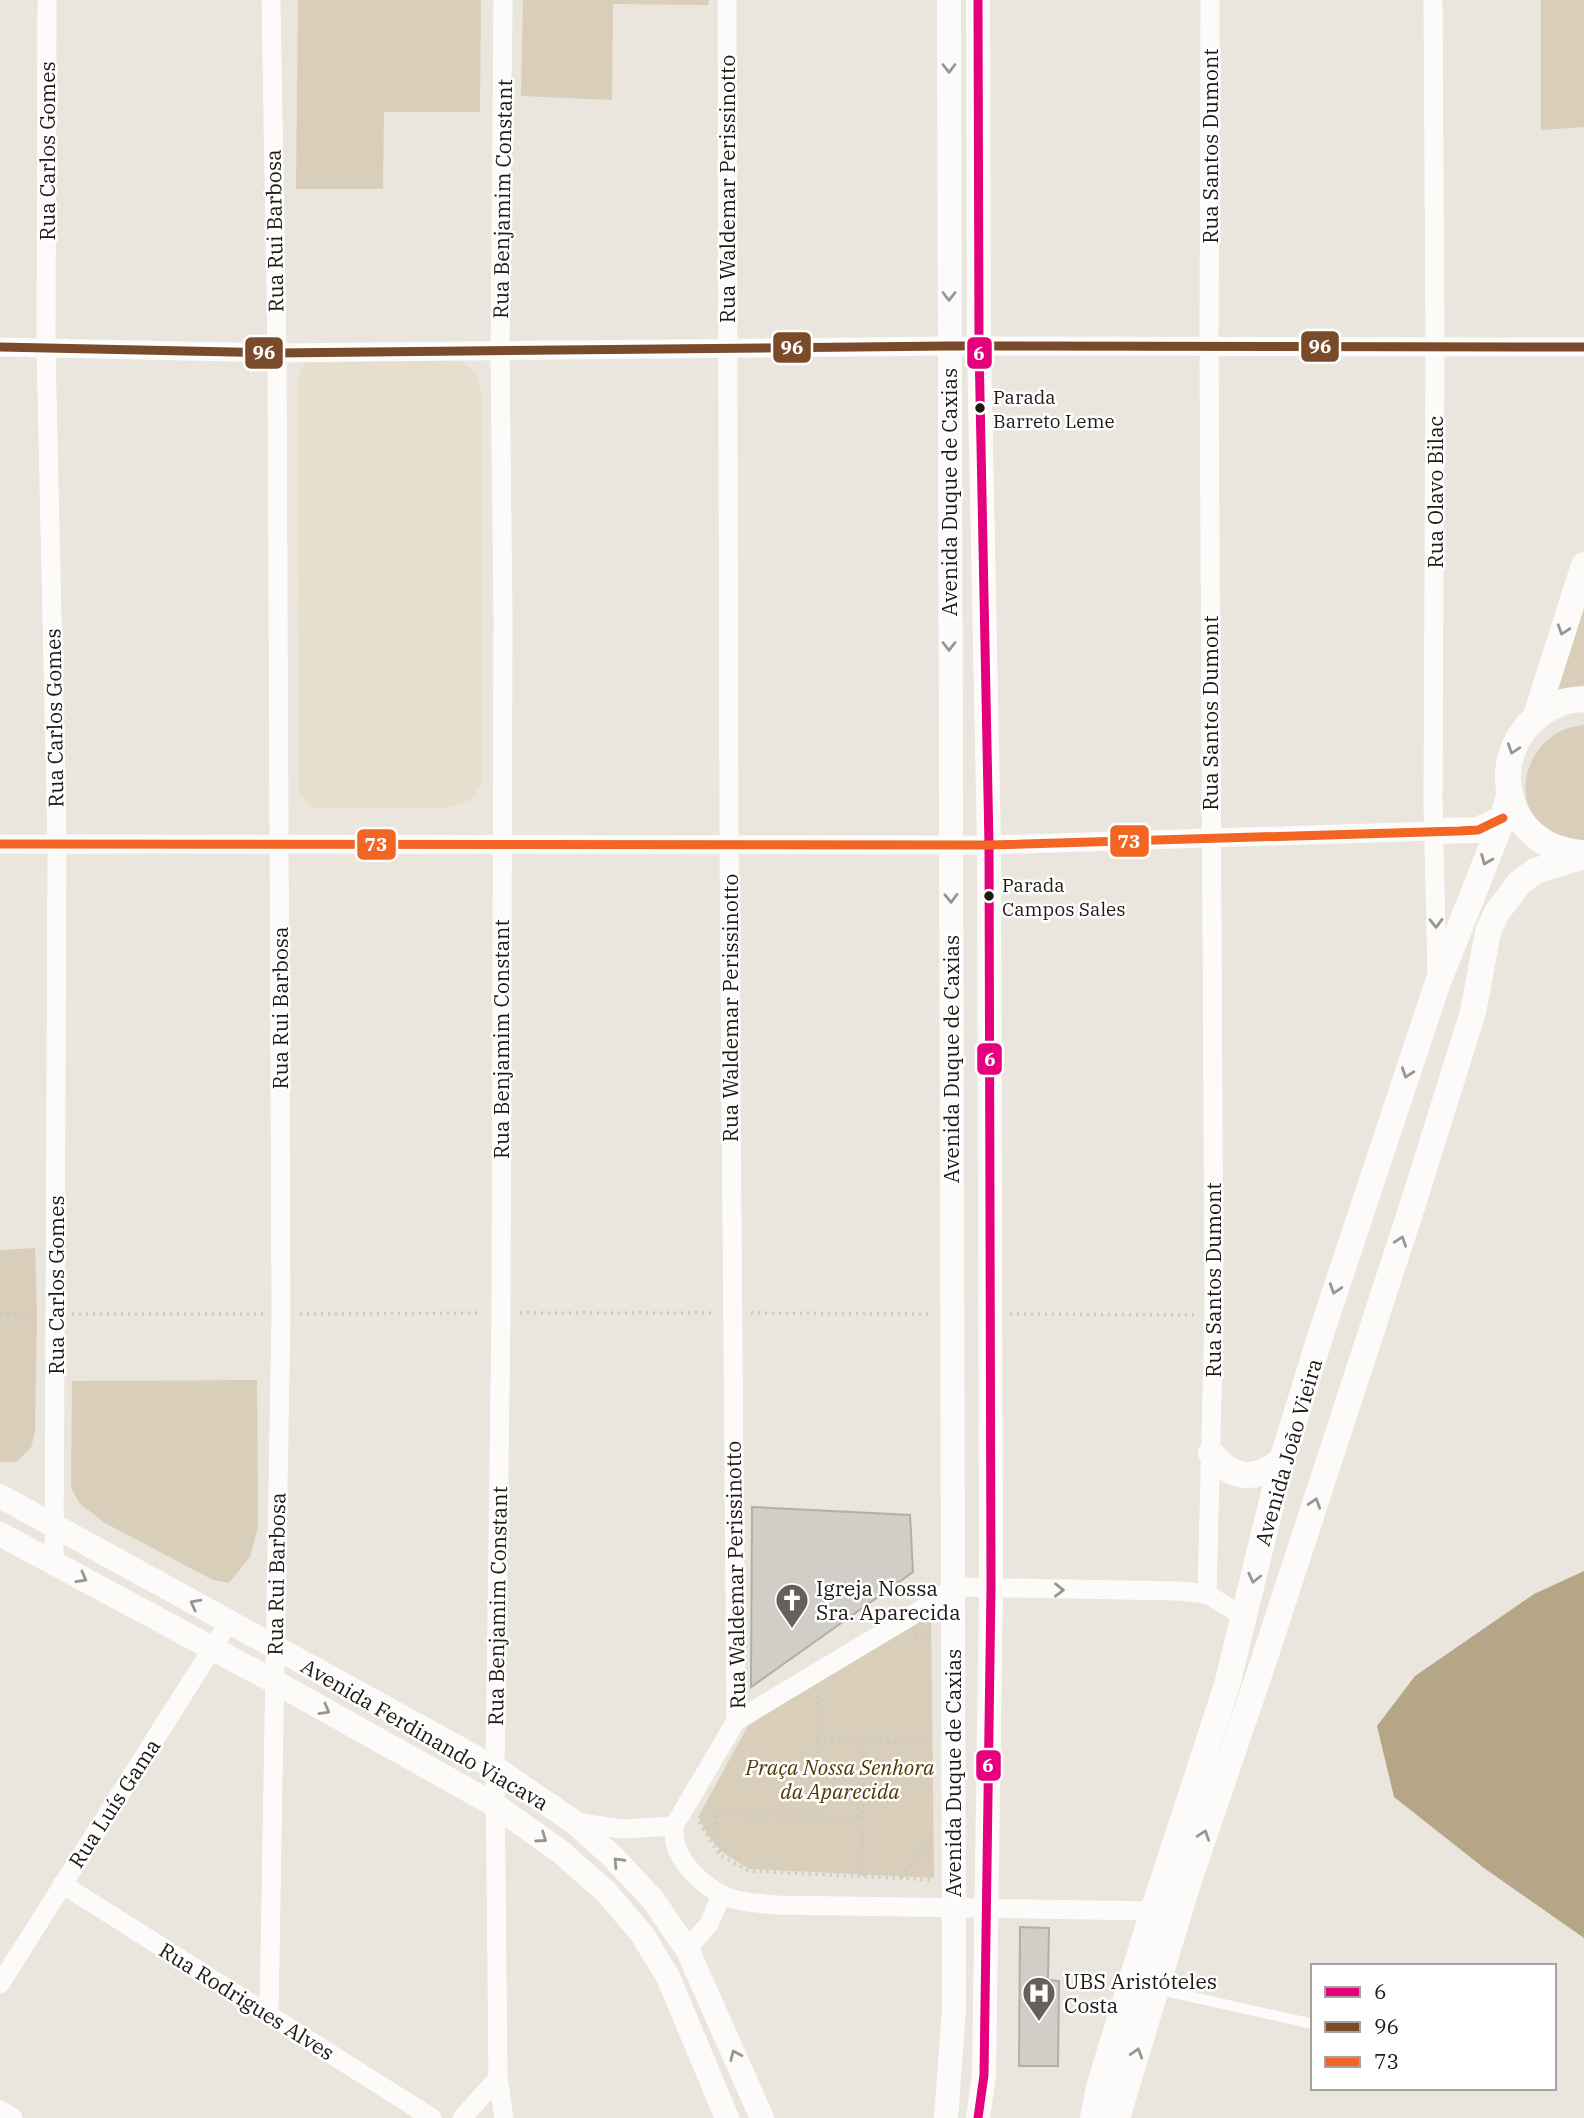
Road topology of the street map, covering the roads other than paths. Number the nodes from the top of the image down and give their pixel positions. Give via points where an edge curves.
1 (47, 0) edge
2 (271, 0) edge
3 (503, 0) edge
4 (727, 0) edge
5 (949, 0) edge
6 (978, 0) edge
7 (1210, 0) edge
8 (1433, 0) edge
9 (949, 346) junction
10 (979, 346) junction
11 (1584, 346) edge
12 (0, 347) edge
13 (1209, 347) junction
14 (1435, 347) junction
15 (46, 348) junction
16 (726, 349) junction
17 (500, 351) junction
18 (277, 353) junction
19 (1584, 565) edge
20 (1584, 699) edge
21 (1536, 716) junction
22 (1506, 806) junction
23 (1434, 831) junction
24 (1211, 838) junction
25 (0, 844) edge
26 (57, 844) junction
27 (950, 844) junction
28 (989, 845) junction
29 (280, 846) junction
30 (501, 846) junction
31 (729, 846) junction
32 (1584, 855) edge
33 (1437, 985) junction
34 (1211, 1452) junction
35 (1282, 1460) junction
36 (0, 1496) edge
37 (55, 1525) junction
38 (0, 1534) edge
39 (54, 1562) junction
40 (954, 1587) junction
41 (990, 1588) junction
42 (1207, 1594) junction
43 (1244, 1617) junction
44 (229, 1622) junction
45 (275, 1648) junction
46 (213, 1649) junction
47 (275, 1682) junction
48 (736, 1721) junction
49 (495, 1768) junction
50 (495, 1805) junction
51 (573, 1822) junction
52 (674, 1826) junction
53 (62, 1884) junction
54 (722, 1894) junction
55 (952, 1908) junction
56 (986, 1908) junction
57 (1153, 1911) junction
58 (687, 1949) junction
59 (0, 1984) edge
60 (1156, 1989) junction
61 (270, 2015) junction
62 (1311, 2024) edge
63 (498, 2078) junction
64 (0, 2109) edge
65 (13, 2118) edge
66 (432, 2118) edge
67 (462, 2118) edge
68 (504, 2118) edge
69 (727, 2118) edge
70 (762, 2118) edge
71 (946, 2118) edge
72 (978, 2118) edge
73 (1093, 2118) edge
74 (1117, 2118) edge

1 - 15 street, Rua Carlos Gomes
2 - 18 street, Rua Rui Barbosa
3 - 17 street, Rua Benjamim Constant
4 - 16 street, Rua Waldemar Perissinotto
5 -> 9 street, Avenida Duque de Caxias
6 - 10 street, Avenida Duque de Caxias
7 - 13 street, Rua Santos Dumont
8 - 14 street, Rua Olavo Bilac
9 - 10 street
9 - 16 street
9 -> 27 street, Avenida Duque de Caxias
10 - 13 street
10 - 28 street, Avenida Duque de Caxias
11 - 14 street
12 - 15 street
13 - 14 street
13 - 24 street, Rua Santos Dumont
14 - 23 street, Rua Olavo Bilac
15 - 18 street
15 - 26 street, Rua Carlos Gomes
16 - 17 street
16 - 31 street, Rua Waldemar Perissinotto
17 - 18 street
17 - 30 street, Rua Benjamim Constant
18 - 29 street, Rua Rui Barbosa
19 -> 21 main road
20 - 21 main road via 1560,702
21 -> 22 main road via 1516,738 1507,766
22 - 23 main road via 1478,830
22 - 32 main road via 1550,846
22 -> 33 main road, Avenida João Vieira
23 - 24 street
23 -> 33 street, Rua Olavo Bilac
24 - 28 street
24 - 34 street, Rua Santos Dumont
25 - 26 street
26 - 29 street
26 - 37 street, Rua Carlos Gomes
27 - 28 street
27 - 31 street
27 -> 40 street, Avenida Duque de Caxias
28 - 41 street, Avenida Duque de Caxias
29 - 30 street
29 - 45 street, Rua Rui Barbosa via 281,1314
30 - 31 street
30 - 49 street, Rua Benjamim Constant
31 - 48 street, Rua Waldemar Perissinotto
60 -> 32 main road, Avenida João Vieira via 1412,1207 1473,1012 1488,932 1519,883 1535,871
33 -> 35 main road, Avenida João Vieira
34 - 35 main road via 1220,1465 1243,1475 1269,1470
34 - 42 street, Rua Santos Dumont
35 -> 43 main road, Avenida João Vieira
36 - 37 street, Avenida Ferdinando Viacava
37 - 39 street, Rua Carlos Gomes
44 -> 37 street, Avenida Ferdinando Viacava
38 - 39 street, Avenida Ferdinando Viacava
39 -> 46 street, Avenida Ferdinando Viacava
40 - 41 street
40 - 48 street
40 - 55 street, Avenida Duque de Caxias
41 -> 42 street
41 - 56 street, Avenida Duque de Caxias
42 - 43 street
43 - 57 main road, Avenida João Vieira via 1227,1685
44 - 45 street, Avenida Ferdinando Viacava
44 - 46 street, Rua Luís Gama
45 - 47 street, Rua Rui Barbosa
45 - 49 street, Avenida Ferdinando Viacava
46 - 47 street, Avenida Ferdinando Viacava
46 - 53 street, Rua Luís Gama
47 -> 50 street, Avenida Ferdinando Viacava
47 - 61 street, Rua Rui Barbosa
48 - 52 street
49 - 50 street, Rua Benjamim Constant
49 - 51 street, Avenida Ferdinando Viacava
50 - 63 street, Rua Benjamim Constant
50 -> 69 street, Avenida Ferdinando Viacava via 561,1852 606,1892 642,1934 668,1977
51 - 52 street via 622,1829
58 -> 51 street, Avenida Ferdinando Viacava via 653,1900
52 - 54 street via 675,1843 686,1866
53 - 59 street, Rua Luís Gama
53 - 61 street, Rua Rodrigues Alves
54 - 55 street via 778,1905
54 - 58 street via 709,1924
55 - 56 street
55 - 71 street, Avenida Duque de Caxias via 954,2010
56 - 57 street
56 - 72 street, Avenida Duque de Caxias via 984,2075
57 - 73 main road, Avenida João Vieira
70 -> 58 street, Avenida Ferdinando Viacava
60 - 62 lane
74 -> 60 main road, Avenida João Vieira
61 - 66 street, Rua Rodrigues Alves
63 - 67 street
63 - 68 street, Rua Benjamim Constant
64 - 65 street

